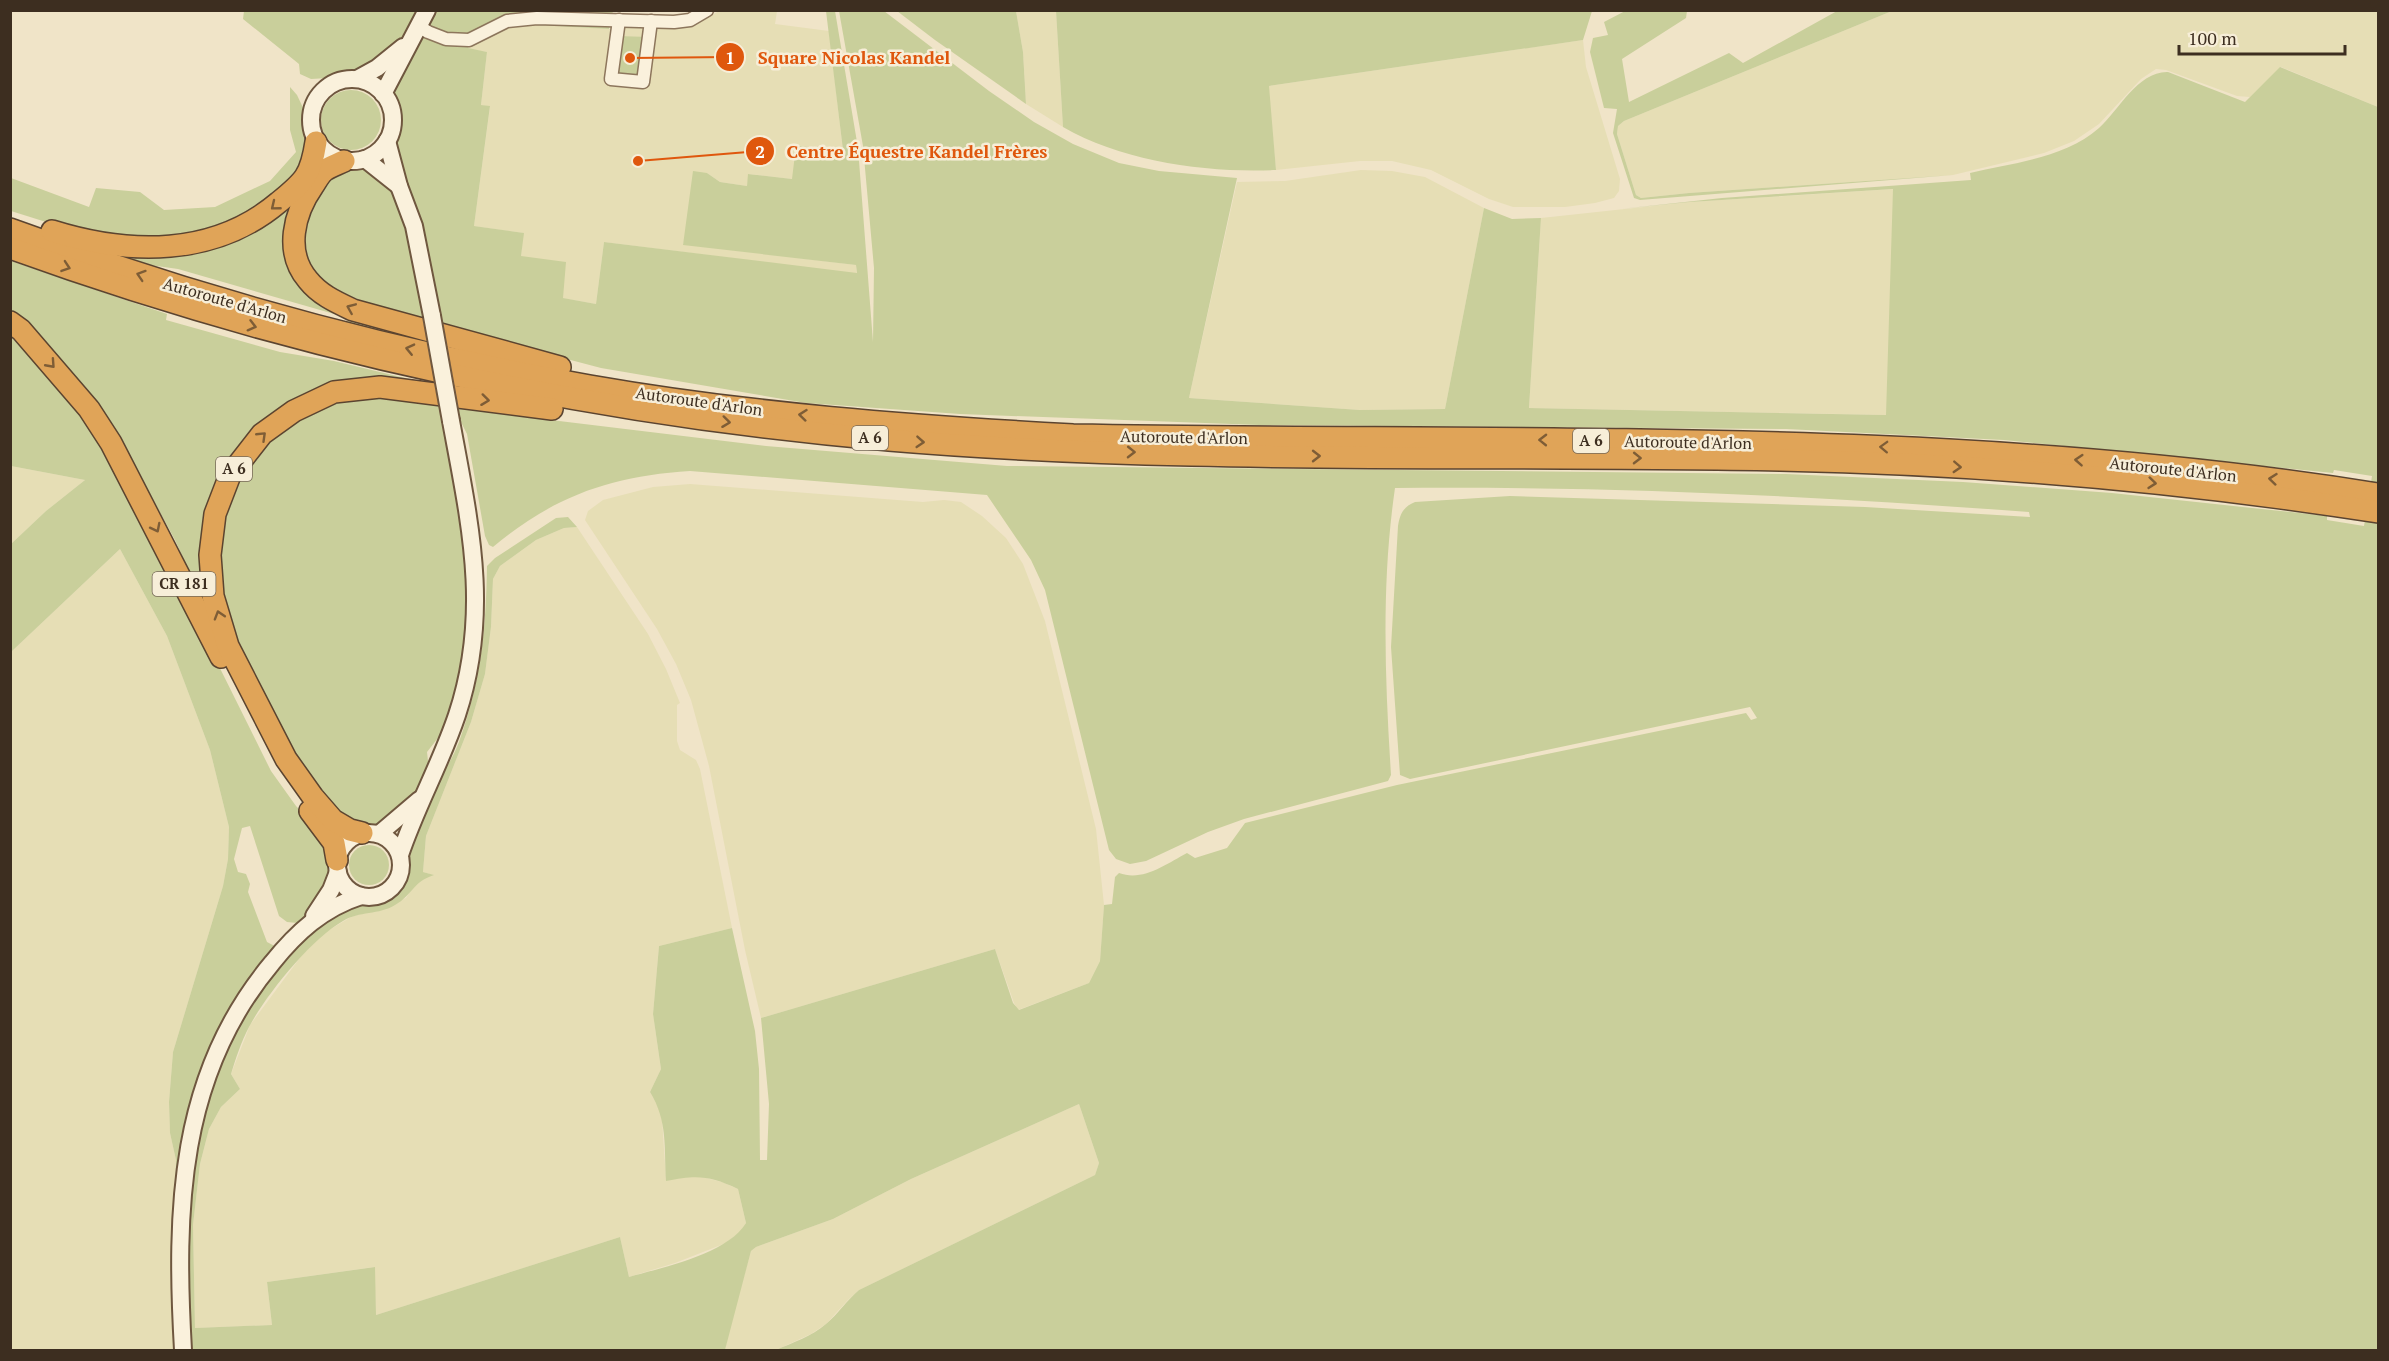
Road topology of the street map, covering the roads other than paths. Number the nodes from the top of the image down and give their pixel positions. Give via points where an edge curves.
1 (427, 10) edge
2 (707, 10) edge
3 (619, 20) junction
4 (651, 21) junction
5 (418, 26) junction
6 (408, 42) junction
7 (357, 79) junction
8 (383, 93) junction
9 (387, 141) junction
10 (316, 142) junction
11 (355, 160) junction
12 (399, 186) junction
13 (10, 218) edge
14 (10, 229) edge
15 (10, 248) edge
16 (10, 322) edge
17 (591, 386) junction
18 (668, 415) junction
19 (2379, 494) edge
20 (2330, 495) junction
21 (2379, 512) edge
22 (422, 797) junction
23 (371, 834) junction
24 (400, 855) junction
25 (338, 866) junction
26 (361, 896) junction
27 (308, 924) junction
28 (183, 1350) edge

1 - 5 main road
2 - 4 street via 690,20
3 - 4 street
3 - 4 street via 611,79 643,82
3 - 5 street via 507,21 469,40 446,39
5 - 6 main road
6 - 7 main road
6 - 8 main road
7 - 8 main road
7 - 10 main road via 335,82 318,96 310,119
8 - 9 main road via 393,117
9 - 11 main road via 374,155
9 - 12 main road
10 - 11 main road via 324,151
10 -> 13 highway via 309,173 270,210 223,236 187,246 108,245
11 - 12 main road
17 -> 11 highway via 568,370 353,310 324,296 307,280 298,266 294,241 300,209 324,171
12 - 22 main road, bridge via 414,226 475,564 475,626 466,686 447,744
17 -> 14 highway, Autoroute d'Arlon / A 6 via 290,319 188,290
15 -> 18 highway, Autoroute d'Arlon / A 6 via 183,306 374,357 489,384
16 -> 25 highway, CR 181 via 75,393 111,443 278,766 334,843
20 -> 17 highway, Autoroute d'Arlon / A 6 via 2116,462 1965,451 1786,443 1073,435 756,410
18 -> 20 highway, Autoroute d'Arlon / A 6 via 889,440 1072,451 1786,460 1965,468
23 -> 18 highway, A 6 via 350,830 333,820 313,797 286,759 228,646 213,596 210,555 215,514 230,475 262,434 294,411 334,392 380,387 623,418
19 - 20 highway, Autoroute d'Arlon / A 6
20 - 21 highway, Autoroute d'Arlon / A 6
22 - 23 main road
22 - 24 main road
23 - 24 main road via 396,846
23 - 25 main road via 345,843
24 - 26 main road via 400,874 389,890 371,897
25 - 26 main road via 346,887
25 - 27 main road via 332,890
26 - 27 main road via 340,903
27 - 28 main road via 263,973 238,1009 204,1082 185,1161

